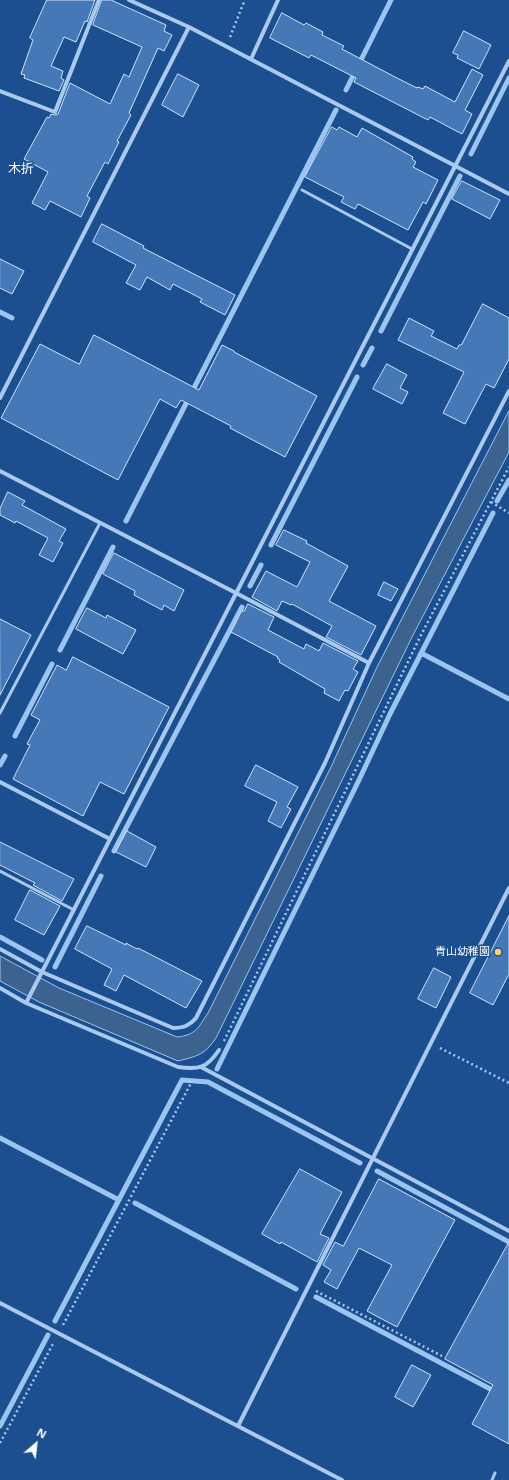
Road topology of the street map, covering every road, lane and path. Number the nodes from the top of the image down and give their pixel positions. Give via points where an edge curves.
1 (99, 0) edge
2 (129, 0) edge
3 (278, 0) edge
4 (244, 2) dead end
5 (189, 27) junction
6 (226, 46) junction
7 (251, 59) junction
8 (509, 61) edge
9 (0, 91) edge
10 (455, 165) junction
11 (302, 190) dead end
12 (509, 194) edge
13 (412, 250) junction
14 (509, 391) edge
15 (0, 398) edge
16 (509, 467) edge
17 (0, 471) edge
18 (491, 502) junction
19 (509, 513) edge
20 (100, 523) junction
21 (236, 593) junction
22 (369, 663) junction
23 (0, 713) edge
24 (0, 782) edge
25 (110, 839) junction
26 (0, 871) edge
27 (509, 888) edge
28 (74, 910) junction
29 (0, 949) edge
30 (41, 974) junction
31 (0, 988) edge
32 (26, 1003) junction
33 (431, 1043) junction
34 (219, 1050) joint
35 (201, 1067) junction
36 (191, 1083) dead end
37 (509, 1083) edge
38 (372, 1158) junction
39 (509, 1230) edge
40 (308, 1287) junction
41 (0, 1303) edge
42 (59, 1333) junction
43 (442, 1356) dead end
44 (238, 1426) junction
45 (0, 1443) edge
46 (495, 1473) dead end
47 (342, 1480) edge
48 (492, 1480) edge

1 - 9 street via 55,112
2 - 5 street
3 - 7 street
4 - 6 path
5 - 6 street
5 - 15 street
6 - 7 street
7 - 10 street
8 - 10 street
10 - 12 street
10 - 13 street
11 - 13 lane
13 - 21 street
14 - 22 street
16 - 18 path
17 - 20 street
18 - 19 path
18 - 34 path via 420,637
20 - 21 street
20 - 23 lane
21 - 22 street
21 - 25 street
22 - 30 street via 325,763 196,1018 190,1025 173,1028
24 - 25 street
25 - 28 street
26 - 28 lane
27 - 33 street
28 - 30 street
29 - 30 street
30 - 32 street
31 - 32 street
32 - 35 street via 178,1067
33 - 37 path
33 - 38 street
34 - 35 street via 212,1061
35 - 38 street
36 - 42 path
38 - 39 street
38 - 40 street
40 - 43 path
40 - 44 street
41 - 42 street
42 - 44 street
42 - 45 path
44 - 47 street
46 - 48 lane

